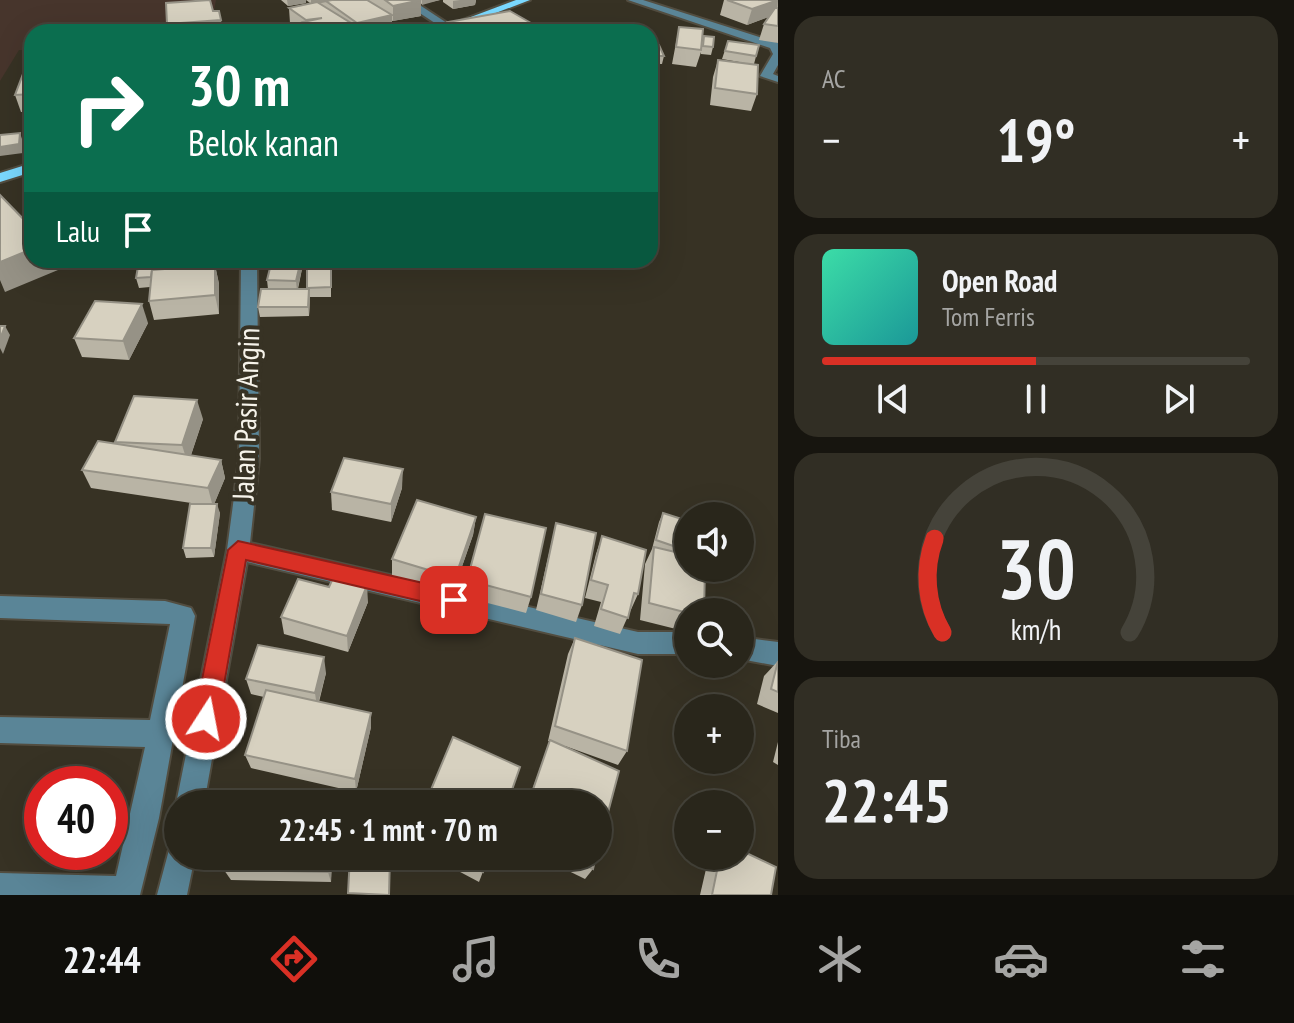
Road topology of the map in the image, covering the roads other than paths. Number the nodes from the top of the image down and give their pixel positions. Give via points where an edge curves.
1 (405, 0) edge
2 (525, 0) edge
3 (633, 0) edge
4 (443, 24) edge
5 (457, 24) edge
6 (778, 54) edge
7 (778, 79) edge
8 (24, 170) edge
9 (0, 178) edge
10 (249, 268) edge
11 (238, 550) junction
12 (0, 607) edge
13 (674, 643) edge
14 (754, 650) edge
15 (778, 654) edge
16 (0, 730) edge
17 (162, 734) junction
18 (193, 790) edge
19 (177, 870) edge
20 (0, 888) edge
21 (172, 895) edge

1 - 4 street
2 - 5 main road
3 - 6 street via 775,46
6 - 7 street via 766,76
8 - 9 main road
10 - 11 street, Jalan Pasir Angin via 249,459
11 - 13 street via 638,643
11 - 18 street, Jalan Pasir Angin
12 - 17 street via 183,616
14 - 15 street
16 - 17 street
17 - 20 street via 127,891
19 - 21 street

